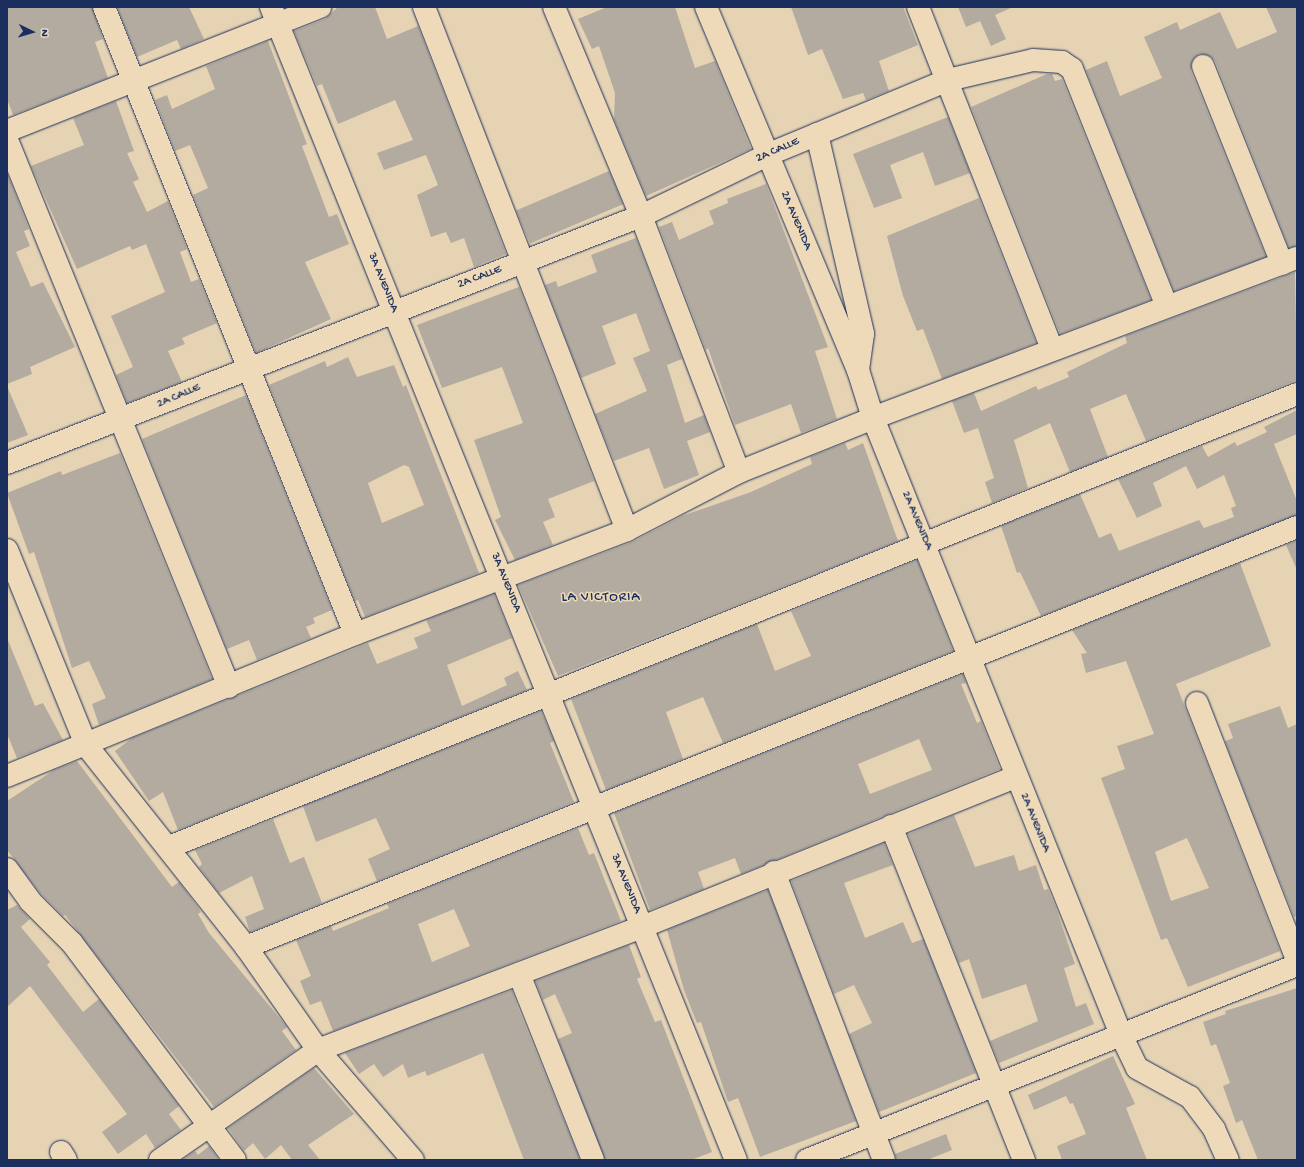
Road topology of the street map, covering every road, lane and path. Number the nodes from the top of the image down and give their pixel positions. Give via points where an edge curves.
1 (104, 7) edge
2 (320, 7) edge
3 (424, 7) edge
4 (554, 7) edge
5 (706, 7) edge
6 (918, 7) edge
7 (275, 16) edge
8 (1203, 66) dead end
9 (948, 80) junction
10 (132, 81) junction
11 (7, 131) edge
12 (817, 134) junction
13 (7, 140) edge
14 (767, 155) junction
15 (641, 216) junction
16 (524, 261) junction
17 (1289, 261) edge
18 (1167, 306) junction
19 (393, 311) junction
20 (1052, 350) junction
21 (248, 368) junction
22 (858, 370) junction
23 (1297, 394) edge
24 (873, 418) junction
25 (121, 421) junction
26 (7, 463) edge
27 (739, 472) junction
28 (1297, 527) edge
29 (627, 530) junction
30 (926, 542) junction
31 (7, 550) edge
32 (503, 577) junction
33 (356, 634) junction
34 (971, 656) junction
35 (228, 687) junction
36 (549, 693) junction
37 (1197, 703) dead end
38 (86, 746) junction
39 (7, 776) edge
40 (1016, 777) junction
41 (594, 809) junction
42 (891, 826) junction
43 (169, 847) junction
44 (7, 869) edge
45 (774, 872) junction
46 (642, 927) junction
47 (246, 947) junction
48 (1297, 959) edge
49 (1297, 965) edge
50 (519, 974) junction
51 (1122, 1037) junction
52 (318, 1050) junction
53 (996, 1084) junction
54 (207, 1124) junction
55 (874, 1134) junction
56 (160, 1160) edge
57 (235, 1160) edge
58 (413, 1160) edge
59 (593, 1160) edge
60 (736, 1160) edge
61 (808, 1160) edge
62 (884, 1160) edge
63 (1024, 1160) edge
64 (1228, 1160) edge

1 - 10 street
2 - 7 street
3 - 16 street
4 - 15 street
5 - 14 street, 2A AVENIDA
6 - 9 street
7 - 10 street
7 - 19 street, 3A AVENIDA
8 - 17 street
9 - 12 street, 2A CALLE
9 - 18 street, 2A CALLE via 1033,60 1062,62 1072,69
9 - 20 street
10 - 11 street
10 - 21 street
12 - 14 street, 2A CALLE
12 - 22 street via 863,334
13 - 25 street
14 - 15 street, 2A CALLE
14 - 22 street, 2A AVENIDA
15 - 16 street, 2A CALLE
15 - 27 street
16 - 19 street, 2A CALLE
16 - 29 street
17 - 18 street
18 - 20 street
19 - 21 street, 2A CALLE
19 - 32 street, 3A AVENIDA
20 - 24 street
21 - 25 street, 2A CALLE
21 - 33 street
22 - 24 street, 2A AVENIDA
23 - 30 street
24 - 27 street
24 - 30 street, 2A AVENIDA
25 - 26 street, 2A CALLE
25 - 35 street
27 - 29 street
28 - 34 street
29 - 32 street
30 - 34 street, 2A AVENIDA
30 - 36 street
31 - 38 street
32 - 33 street
32 - 36 street, 3A AVENIDA
33 - 35 street
34 - 40 street, 2A AVENIDA
34 - 41 street
35 - 38 street
36 - 41 street, 3A AVENIDA
36 - 43 street
37 - 48 street
38 - 39 street
38 - 43 street
40 - 42 street
40 - 51 street, 2A AVENIDA
41 - 46 street, 3A AVENIDA
41 - 47 street
42 - 45 street
42 - 53 street
43 - 47 street
44 - 54 street via 30,901 72,943
45 - 46 street
45 - 55 street
46 - 50 street
46 - 60 street, 3A AVENIDA
47 - 52 street
49 - 51 street
50 - 52 street
50 - 59 street
51 - 53 street
51 - 64 street, 2A AVENIDA via 1137,1068 1190,1097 1214,1130
52 - 54 street
52 - 58 street
53 - 55 street
53 - 63 street
54 - 56 street
54 - 57 street
55 - 61 street
55 - 62 street

